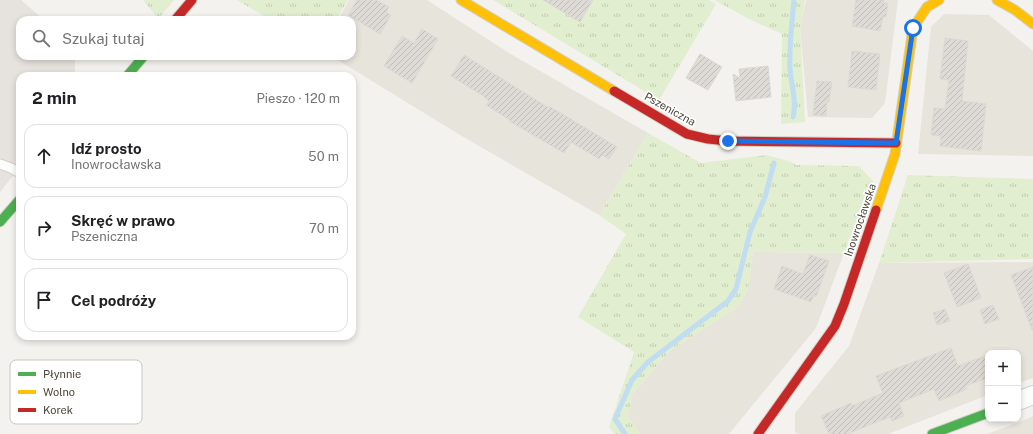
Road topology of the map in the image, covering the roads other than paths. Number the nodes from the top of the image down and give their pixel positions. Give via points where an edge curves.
1 (192, 0) edge
2 (461, 0) edge
3 (939, 0) edge
4 (998, 0) edge
5 (178, 16) edge
6 (1033, 24) edge
7 (141, 60) edge
8 (130, 72) edge
9 (896, 143) junction
10 (0, 164) edge
11 (16, 171) edge
12 (16, 204) edge
13 (0, 222) edge
14 (1033, 395) edge
15 (1021, 400) edge
16 (985, 414) edge
17 (765, 432) edge
18 (932, 434) edge

1 - 5 street
2 - 9 street, Pszeniczna via 687,134 728,141
3 - 9 street, Inowrocławska via 928,7 913,28
4 - 6 street
7 - 8 street
9 - 17 street, Inowrocławska via 895,154 835,326
10 - 11 lane
12 - 13 street
14 - 15 street
16 - 18 street

